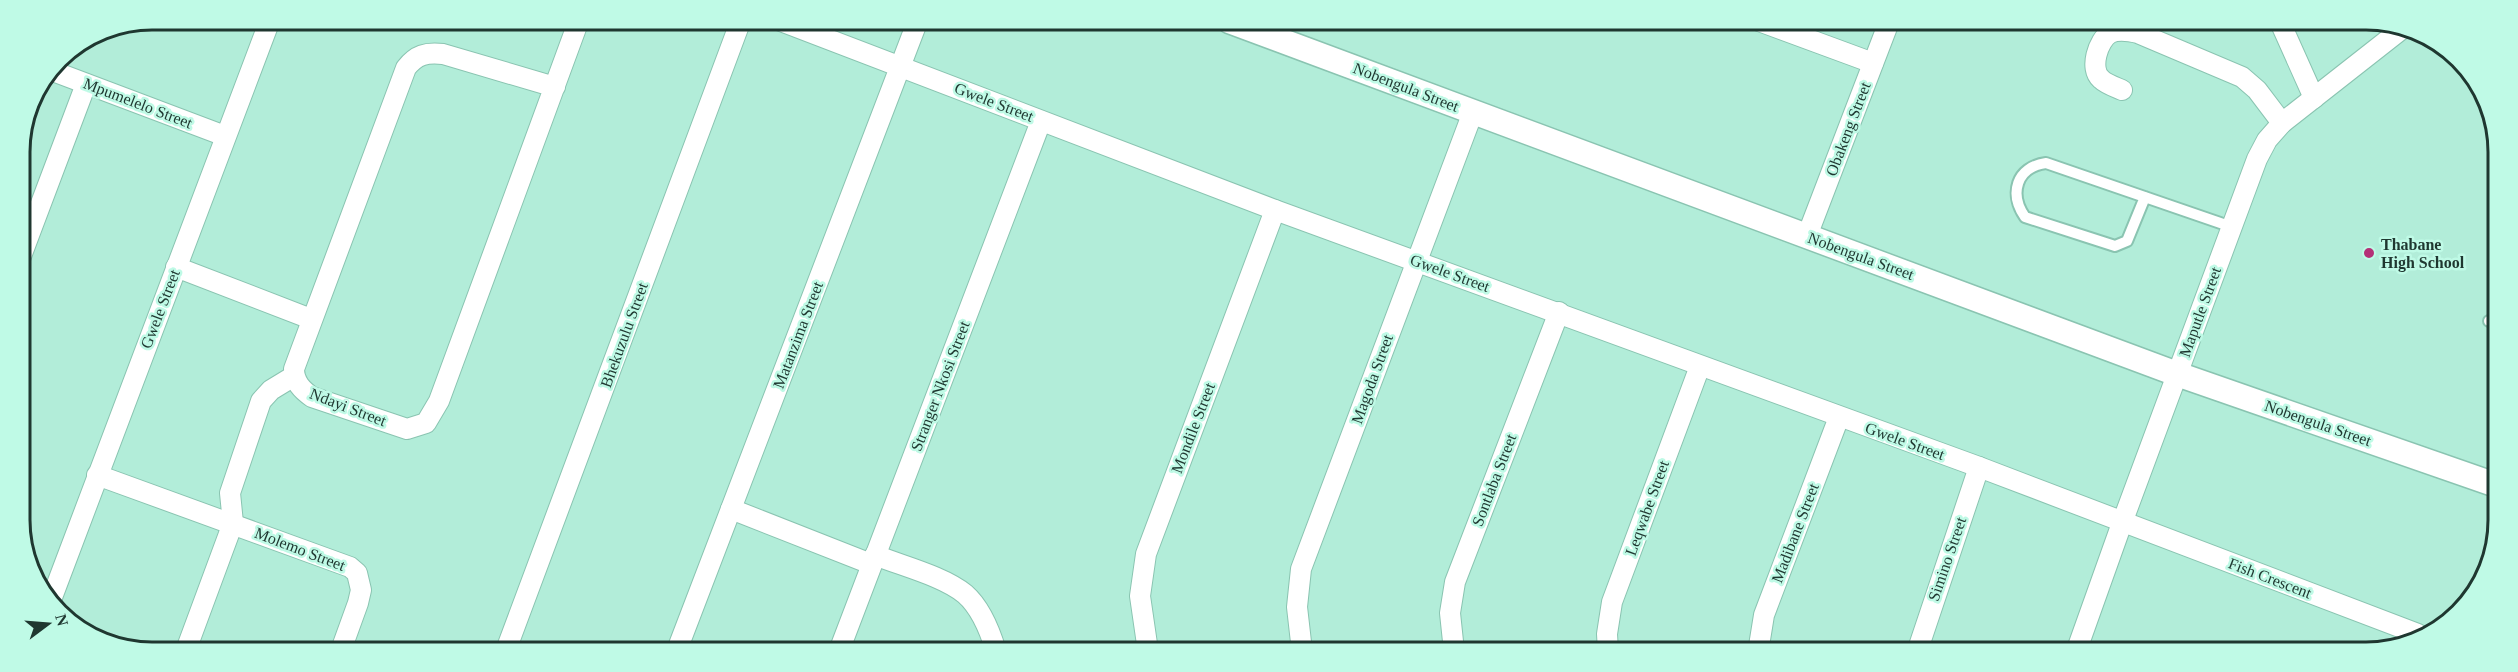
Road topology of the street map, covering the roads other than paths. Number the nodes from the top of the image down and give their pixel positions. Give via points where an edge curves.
1 (266, 30) edge
2 (575, 30) edge
3 (737, 30) edge
4 (805, 30) edge
5 (914, 30) edge
6 (1253, 30) edge
7 (1783, 30) edge
8 (1885, 30) edge
9 (2284, 30) edge
10 (2396, 34) edge
11 (1873, 63) junction
12 (901, 66) junction
13 (59, 73) edge
14 (86, 84) junction
15 (555, 87) junction
16 (2122, 90) dead end
17 (2314, 98) junction
18 (1473, 112) junction
19 (1041, 121) junction
20 (2282, 123) junction
21 (225, 136) junction
22 (2145, 197) junction
23 (1275, 210) junction
24 (2232, 227) junction
25 (30, 232) edge
26 (1807, 236) junction
27 (1416, 261) junction
28 (176, 267) junction
29 (1559, 312) junction
30 (312, 319) junction
31 (1700, 366) junction
32 (2177, 374) junction
33 (294, 376) junction
34 (1839, 417) junction
35 (1978, 467) junction
36 (97, 475) junction
37 (2488, 482) edge
38 (731, 509) junction
39 (233, 523) junction
40 (2122, 523) junction
41 (873, 560) junction
42 (54, 592) edge
43 (2413, 632) edge
44 (189, 642) edge
45 (344, 642) edge
46 (509, 642) edge
47 (680, 642) edge
48 (842, 642) edge
49 (993, 642) edge
50 (1147, 642) edge
51 (1301, 642) edge
52 (1453, 642) edge
53 (1608, 642) edge
54 (1760, 642) edge
55 (1920, 642) edge
56 (2080, 642) edge

1 - 21 street, Gwele Street
2 - 15 street, Ndayi Street
3 - 46 street, Bhekuzulu Street
4 - 12 street, Gwele Street
5 - 12 street, Matanzima Street
6 - 18 street, Nobengula Street
7 - 11 street
8 - 11 street, Obakeng Street
9 - 17 street
10 - 17 street, Maputle Street
11 - 26 street, Obakeng Street
12 - 19 street, Gwele Street
12 - 38 street, Matanzima Street
13 - 14 street, Mpumelelo Street
14 - 21 street, Mpumelelo Street
14 - 25 street
15 - 30 street, Ndayi Street via 443,54 432,52 412,60
15 - 33 street, Ndayi Street via 439,401 426,423 408,429 312,397
16 - 20 street via 2100,79 2097,54 2109,34 2127,31 2242,77
17 - 20 street, Maputle Street
18 - 26 street, Nobengula Street
18 - 27 street, Magoda Street
19 - 23 street, Gwele Street
19 - 41 street, Stranger Nkosi Street
20 - 24 street, Maputle Street via 2257,159
21 - 28 street, Gwele Street
22 - 22 lane via 2127,241 2115,246 2025,218 2016,197 2028,168 2046,163
22 - 24 lane
23 - 27 street, Gwele Street
23 - 50 street, Mondile Street via 1146,554 1140,596
24 - 32 street, Maputle Street
26 - 32 street, Nobengula Street
27 - 29 street, Gwele Street
27 - 51 street, Magoda Street via 1301,569 1297,608
28 - 30 street
28 - 36 street, Gwele Street
29 - 31 street, Gwele Street
29 - 52 street, Sontlaba Street via 1455,582 1450,613
30 - 33 street, Ndayi Street
31 - 34 street, Gwele Street
31 - 53 street, Leqwabe Street via 1612,602
32 - 37 street, Nobengula Street
32 - 40 street, Maputle Street
33 - 39 street via 261,401 230,494
34 - 35 street, Gwele Street
34 - 54 street, Madibane Street via 1764,615
35 - 40 street, Gwele Street
35 - 55 street, Simino Street
36 - 39 street, Molemo Street
36 - 42 street, Gwele Street
38 - 41 street
38 - 47 street, Matanzima Street
39 - 44 street, Molemo Street
39 - 45 street, Molemo Street via 357,573 361,590
40 - 43 street, Fish Crescent
40 - 56 street, Maputle Street
41 - 48 street, Stranger Nkosi Street
41 - 49 street via 945,583 965,594 989,629

